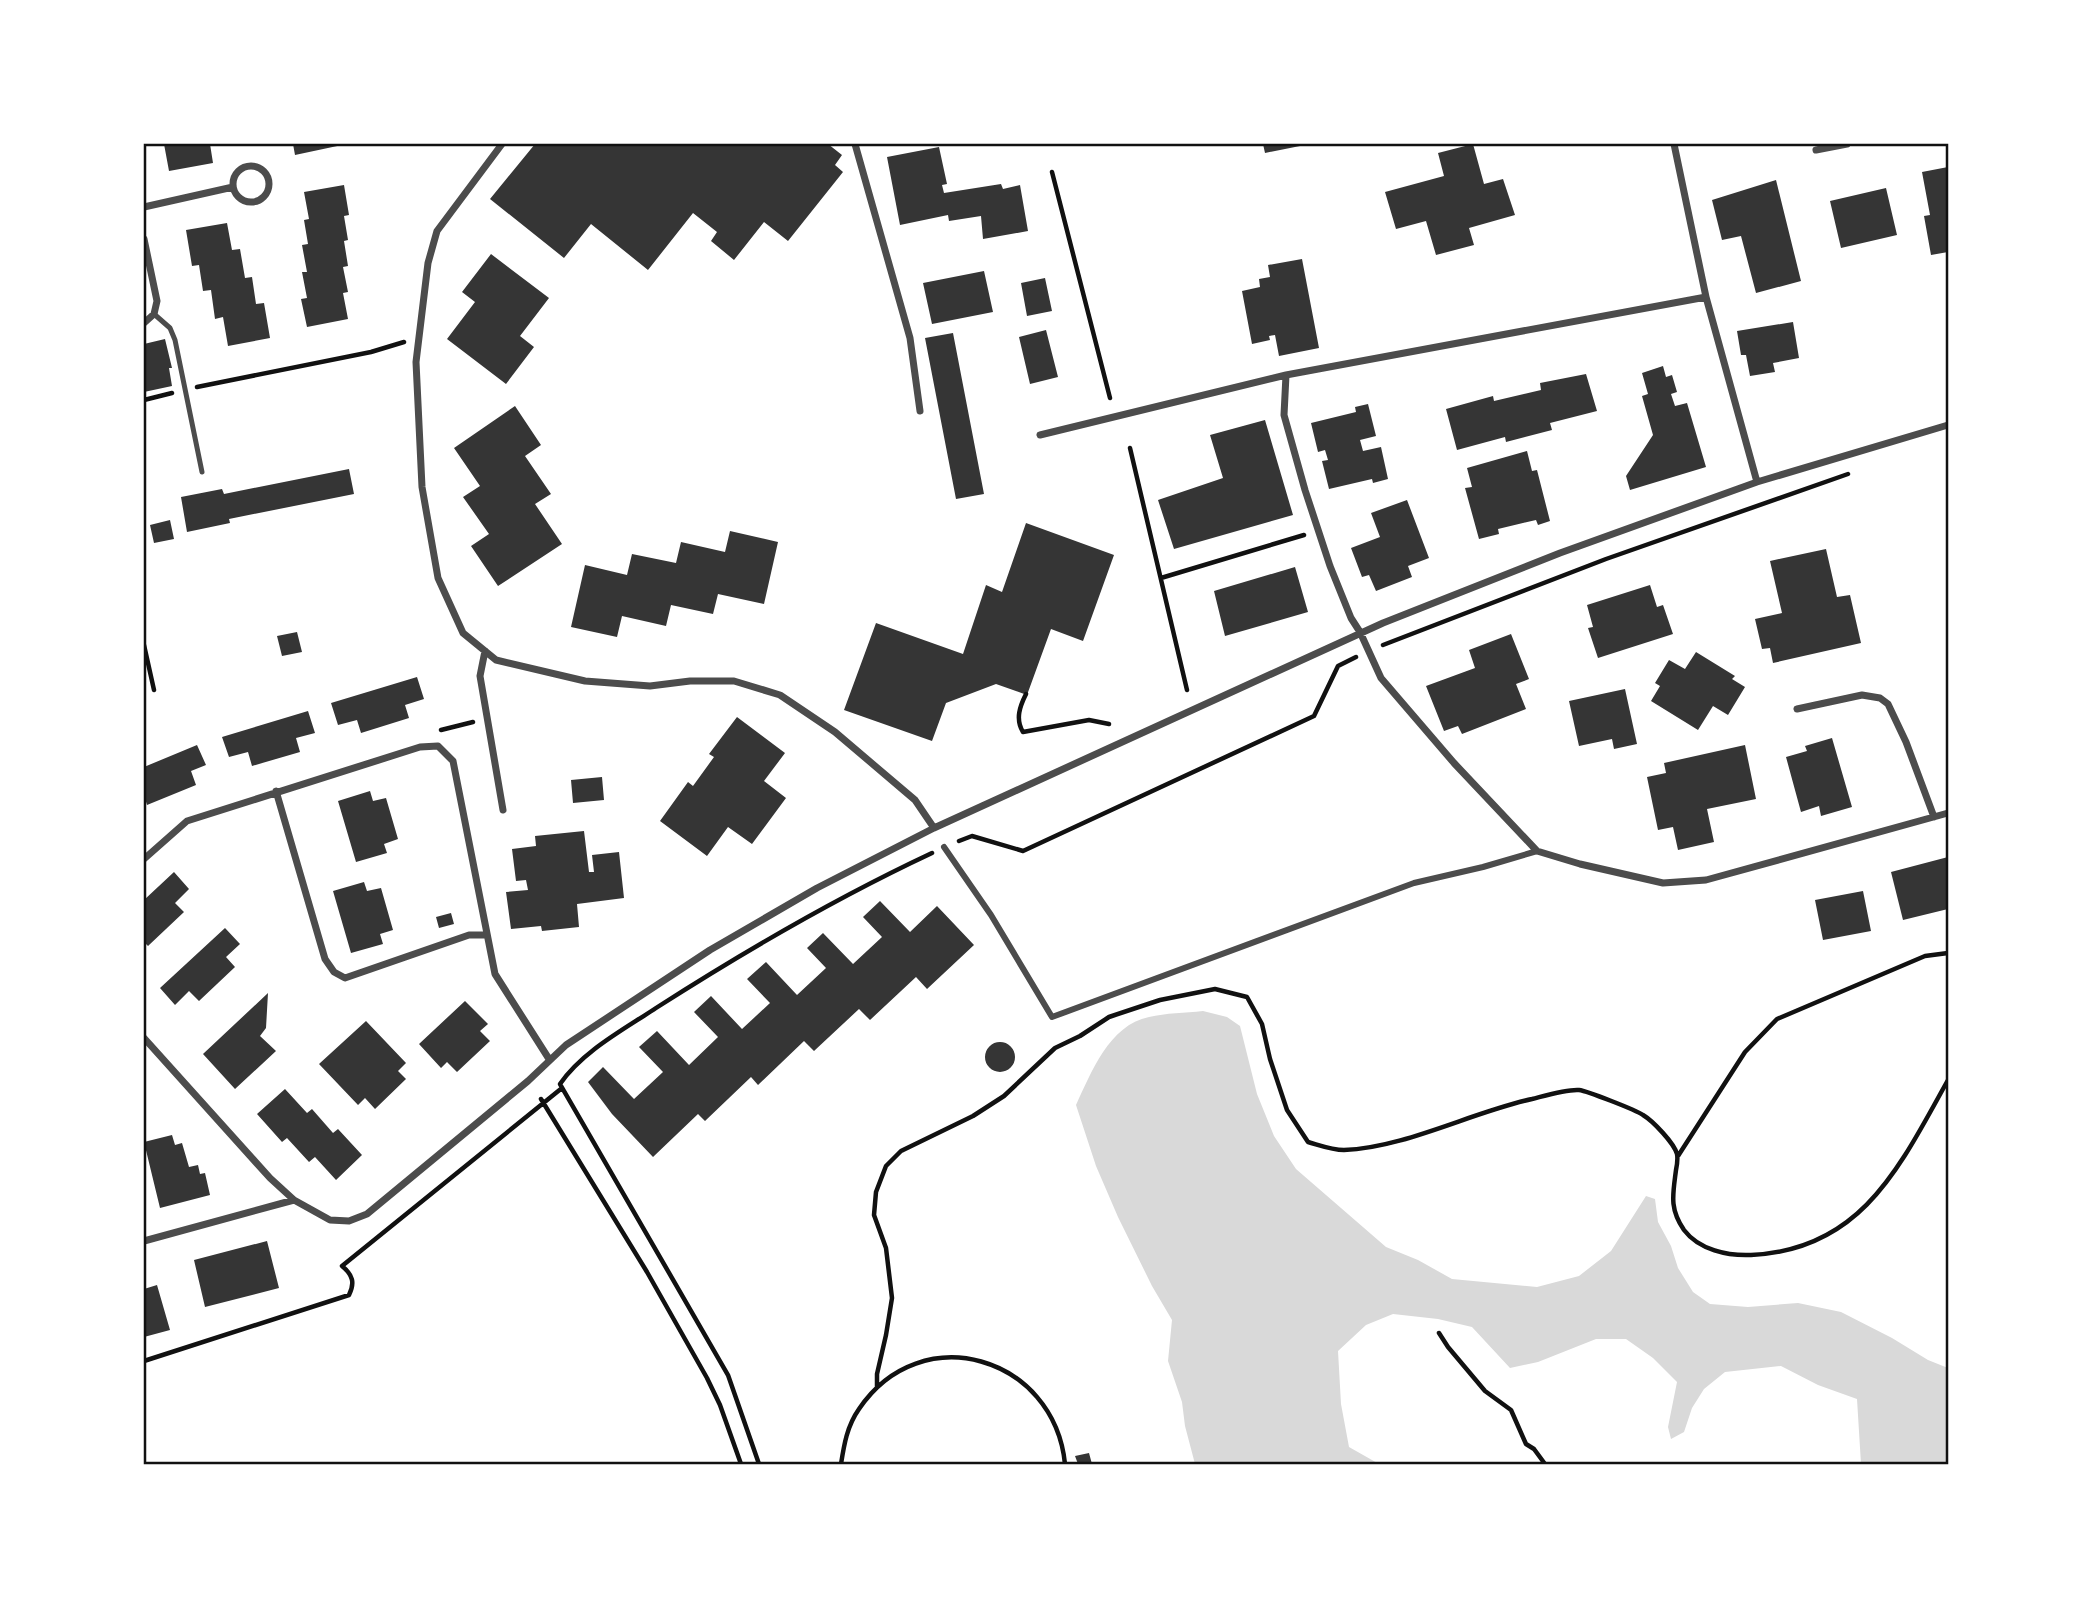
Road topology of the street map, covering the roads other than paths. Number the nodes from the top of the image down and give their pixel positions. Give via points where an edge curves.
1 (502, 144) edge
2 (855, 144) edge
3 (1674, 144) edge
4 (1847, 144) edge
5 (1816, 150) dead end
6 (233, 187) junction
7 (144, 207) edge
8 (144, 239) edge
9 (1706, 297) junction
10 (154, 314) junction
11 (144, 323) edge
12 (1286, 375) junction
13 (920, 411) dead end
14 (1948, 425) edge
15 (1040, 435) dead end
16 (202, 471) dead end
17 (1757, 482) junction
18 (1360, 632) junction
19 (485, 650) junction
20 (1797, 709) dead end
21 (276, 791) junction
22 (503, 810) dead end
23 (1948, 813) edge
24 (1934, 817) junction
25 (934, 828) junction
26 (944, 847) road end
27 (1537, 851) junction
28 (144, 859) edge
29 (487, 935) junction
30 (144, 1038) edge
31 (549, 1059) junction
32 (295, 1200) junction
33 (144, 1241) edge

1 - 19 street via 437,231 428,263 416,362 422,487 438,578 463,633
2 - 13 street via 910,338
3 - 9 street
4 - 5 street
6 - 6 street via 243,201 255,202 265,196 269,186 256,167 244,168 235,176
6 - 7 street
8 - 10 street via 156,295
9 - 12 street
9 - 17 street
10 - 11 street
10 - 16 lane via 172,333
12 - 15 street
12 - 18 street via 1283,415 1319,530
14 - 17 street
17 - 18 street
18 - 25 street
18 - 27 street via 1381,678
19 - 22 street via 480,676
19 - 25 street via 496,660 585,681 650,686 734,681 780,695 835,732 915,800
20 - 24 street via 1862,695 1888,704
21 - 28 street via 187,821
21 - 29 street via 325,959 334,972 345,978 469,935
21 - 29 street via 420,747 438,746 453,761
23 - 24 street
24 - 27 street via 1695,881 1663,883
25 - 31 street via 710,950
26 - 27 street via 1052,1017 1414,883
29 - 31 street via 495,974
30 - 32 street
31 - 32 street via 362,1217 330,1220
32 - 33 street

